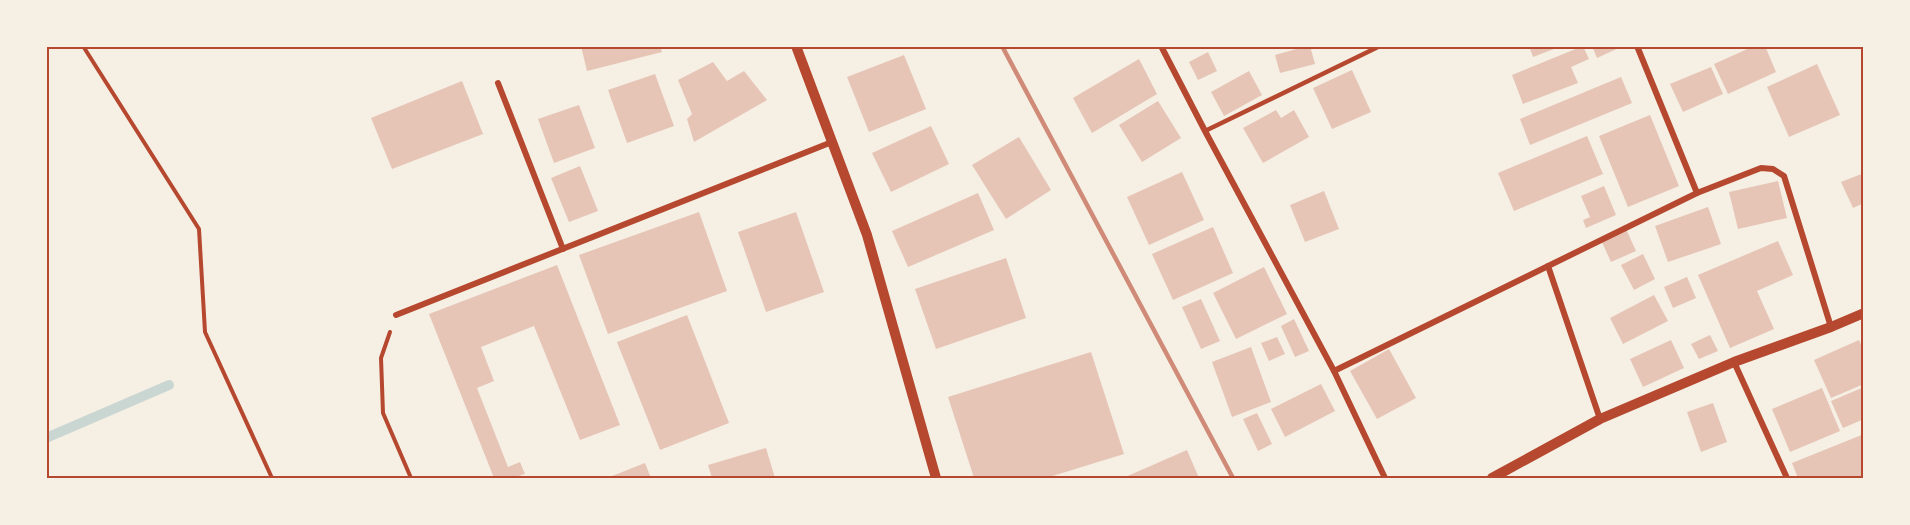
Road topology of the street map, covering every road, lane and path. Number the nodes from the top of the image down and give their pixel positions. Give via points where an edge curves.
1 (83, 46) edge
2 (796, 46) edge
3 (1161, 46) edge
4 (1380, 46) edge
5 (1637, 46) edge
6 (498, 82) dead end
7 (1205, 131) junction
8 (833, 142) junction
9 (1696, 193) junction
10 (563, 249) junction
11 (1548, 266) junction
12 (1863, 313) edge
13 (396, 315) joint
14 (1831, 327) junction
15 (1734, 362) junction
16 (1334, 371) junction
17 (1600, 419) junction
18 (272, 478) edge
19 (411, 478) edge
20 (936, 478) edge
21 (1385, 478) edge
22 (1492, 478) edge
23 (1787, 478) edge

1 - 18 path via 199,230 205,332
2 - 8 street
3 - 7 street
4 - 7 lane
5 - 9 street
6 - 10 street
7 - 16 street
8 - 10 street
8 - 20 street via 867,235
9 - 11 street
9 - 14 street via 1761,168 1784,176
10 - 13 street
11 - 16 street
11 - 17 street
12 - 14 street
13 - 19 path via 381,358 383,413
14 - 15 street
15 - 17 street
15 - 23 street
16 - 21 street
17 - 22 street

